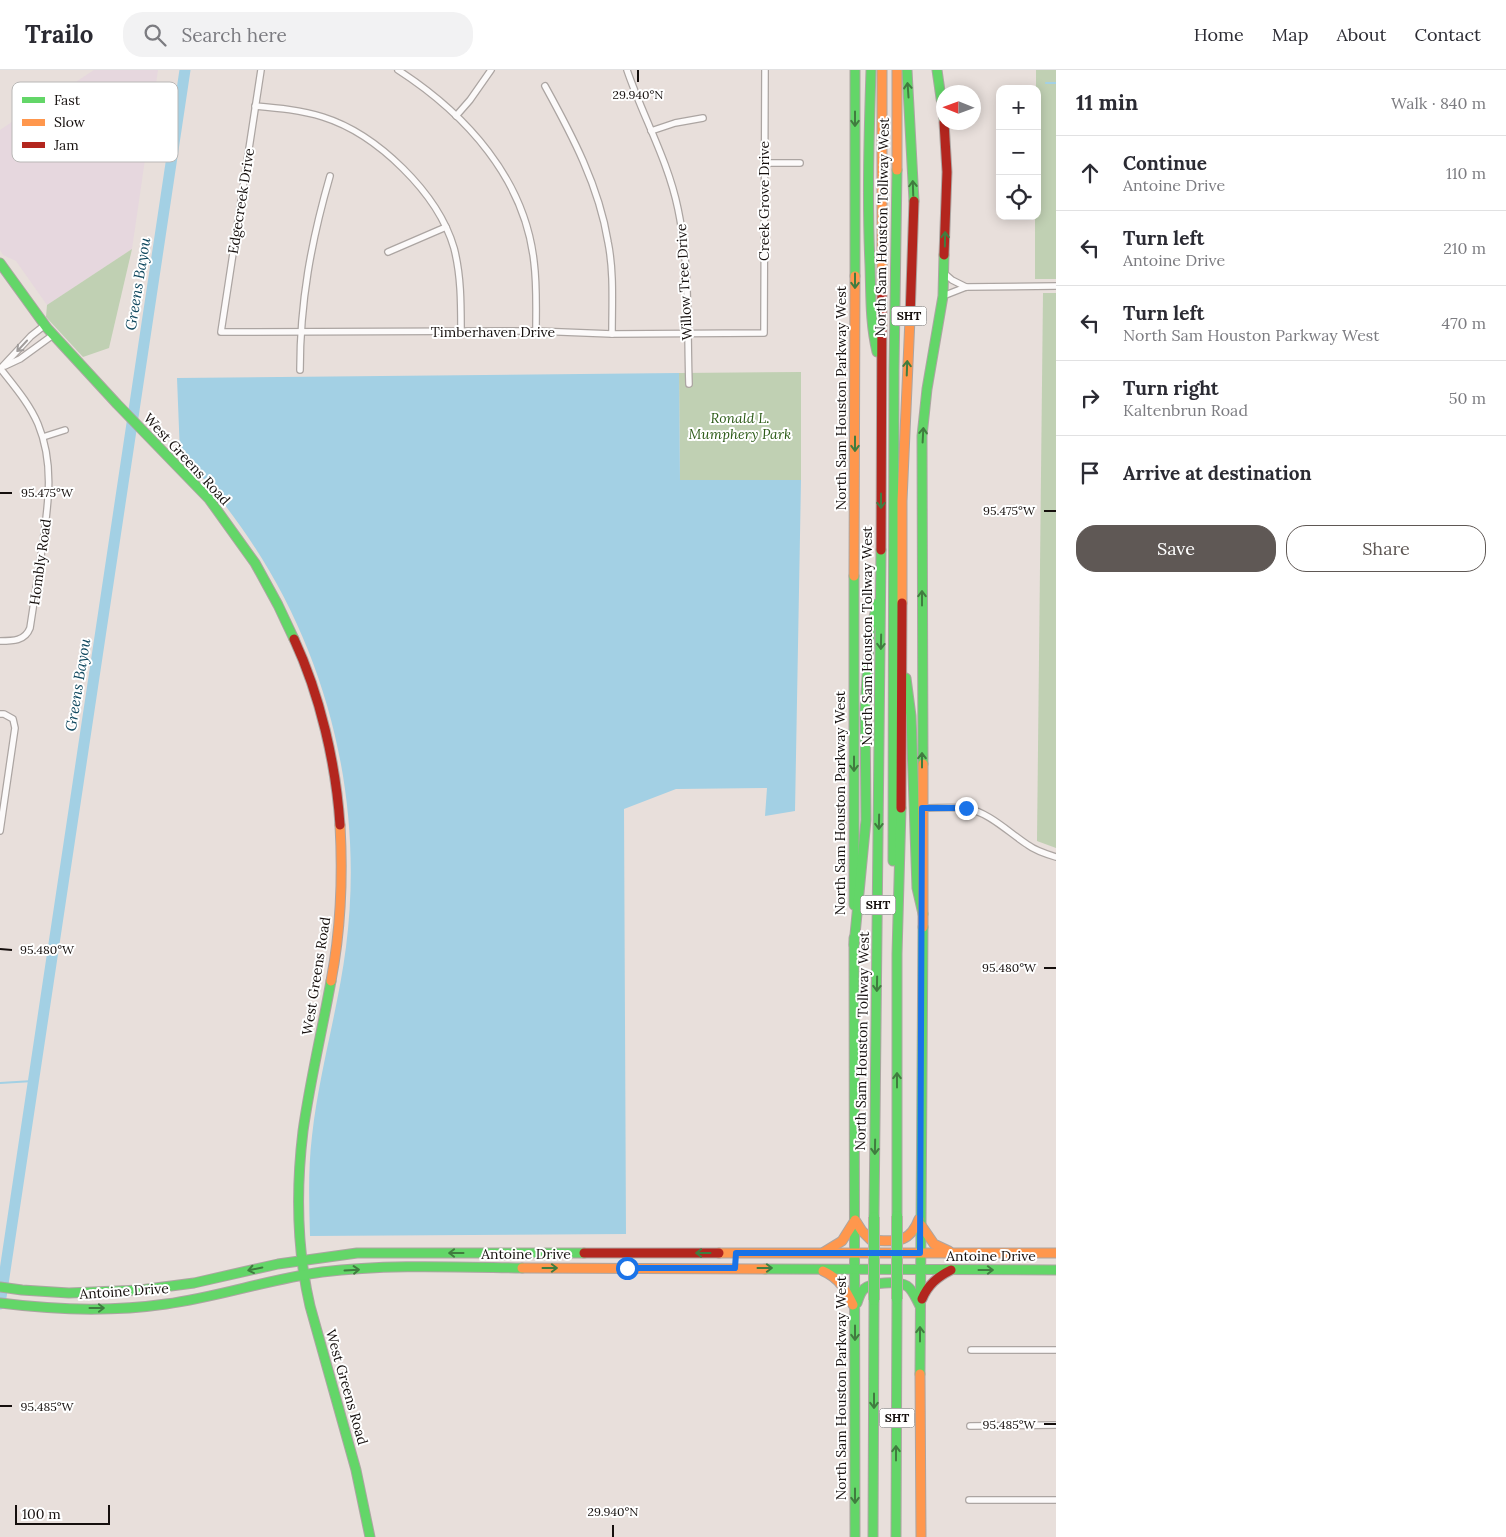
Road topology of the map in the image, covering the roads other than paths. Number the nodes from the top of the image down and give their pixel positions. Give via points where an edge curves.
1 (261, 70) edge
2 (398, 70) edge
3 (491, 70) edge
4 (627, 70) edge
5 (765, 70) edge
6 (855, 70) edge
7 (871, 70) edge
8 (882, 70) edge
9 (897, 70) edge
10 (907, 70) edge
11 (937, 70) edge
12 (940, 85) edge
13 (545, 86) dead end
14 (255, 106) junction
15 (456, 116) junction
16 (703, 118) dead end
17 (945, 130) edge
18 (651, 131) junction
19 (764, 163) junction
20 (800, 163) dead end
21 (330, 176) dead end
22 (446, 227) junction
23 (388, 252) dead end
24 (0, 263) edge
25 (0, 268) edge
26 (944, 273) junction
27 (9, 276) junction
28 (966, 286) junction
29 (1056, 286) edge
30 (943, 296) junction
31 (45, 325) junction
32 (461, 331) junction
33 (536, 331) junction
34 (221, 332) joint
35 (300, 332) junction
36 (687, 333) junction
37 (764, 333) joint
38 (612, 334) junction
39 (52, 335) junction
40 (881, 364) junction
41 (0, 368) edge
42 (300, 370) dead end
43 (688, 384) dead end
44 (65, 430) dead end
45 (43, 436) junction
46 (881, 593) junction
47 (901, 639) junction
48 (0, 641) edge
49 (0, 714) edge
50 (922, 808) junction
51 (0, 831) edge
52 (1056, 858) edge
53 (923, 914) junction
54 (854, 944) junction
55 (897, 954) junction
56 (855, 1220) junction
57 (921, 1220) junction
58 (411, 1252) junction
59 (627, 1252) junction
60 (520, 1253) junction
61 (736, 1253) junction
62 (822, 1253) junction
63 (855, 1253) junction
64 (920, 1253) junction
65 (954, 1253) junction
66 (1056, 1253) edge
67 (302, 1260) junction
68 (411, 1267) junction
69 (520, 1268) junction
70 (627, 1268) junction
71 (735, 1268) junction
72 (818, 1268) junction
73 (855, 1269) junction
74 (920, 1269) junction
75 (952, 1269) junction
76 (1056, 1270) edge
77 (304, 1275) junction
78 (185, 1284) junction
79 (0, 1286) edge
80 (73, 1292) junction
81 (189, 1299) junction
82 (0, 1303) edge
83 (920, 1306) junction
84 (72, 1308) junction
85 (855, 1310) junction
86 (971, 1350) dead end
87 (1056, 1350) edge
88 (1056, 1425) edge
89 (970, 1426) dead end
90 (969, 1500) dead end
91 (1056, 1500) edge
92 (370, 1537) edge
93 (855, 1537) edge
94 (873, 1537) edge
95 (896, 1537) edge
96 (920, 1537) edge

1 - 14 street, Edgecreek Drive
2 - 15 street via 429,91
3 - 15 street
4 - 18 street, Willow Tree Drive
5 - 19 street, Creek Grove Drive
6 -> 54 main road, North Sam Houston Parkway West
7 - 40 main road, North Sam Houston Tollway West / SHT via 869,250 871,307
8 - 40 main road, North Sam Houston Tollway West / SHT
9 - 55 main road, North Sam Houston Tollway West / SHT via 892,797
47 -> 10 main road, North Sam Houston Tollway West / SHT via 902,501 914,220
11 - 12 main road
13 - 38 street via 578,150 603,218 611,261
14 - 22 street via 308,113 354,130 376,145 408,175 431,202
14 - 34 street, Edgecreek Drive
15 - 33 street via 501,169 523,215 534,262
16 - 18 street
26 -> 17 main road via 947,172
18 - 36 street, Willow Tree Drive via 668,173 681,227
19 - 20 street
19 - 37 street, Creek Grove Drive
21 - 35 street via 313,238
22 - 23 street
22 - 32 street via 458,265
24 - 27 main road, West Greens Road
25 - 27 main road, West Greens Road
26 - 28 street
26 - 30 main road
27 - 31 main road, West Greens Road
28 - 29 street
28 - 30 street
50 -> 30 main road via 922,436
31 - 39 main road, West Greens Road
31 -> 41 street
32 - 33 street, Timberhaven Drive
32 - 35 street, Timberhaven Drive
33 - 38 street, Timberhaven Drive
34 - 35 street, Timberhaven Drive
35 - 42 street
36 - 37 street, Timberhaven Drive
36 - 38 street, Timberhaven Drive
36 - 43 street, Willow Tree Drive
39 - 41 street via 20,359
39 - 67 main road, West Greens Road via 180,466 226,521 272,594 297,645 323,722 338,802 342,883 332,977 303,1134 300,1185
40 -> 46 main road, North Sam Houston Tollway West / SHT
41 - 45 street, Hombly Road via 30,408
44 - 45 street
45 - 48 street, Hombly Road via 49,494 32,620 28,634 20,640
46 - 54 main road via 870,630 865,709 866,820
46 -> 94 main road, North Sam Houston Tollway West / SHT, bridge
47 - 53 main road via 911,716 917,888
47 - 55 main road, North Sam Houston Tollway West / SHT
49 - 51 street via 13,719 16,728
50 - 52 street via 966,808 1008,830 1028,846
50 - 53 main road
53 - 57 main road
54 - 56 main road, North Sam Houston Parkway West
95 -> 55 main road, North Sam Houston Tollway West / SHT, bridge
56 - 57 main road via 871,1240 901,1240 909,1236
56 - 62 main road via 847,1237
56 - 63 main road, North Sam Houston Parkway West
57 - 64 main road
57 - 65 main road via 934,1244
60 -> 58 main road, Antoine Drive
58 - 67 main road, Antoine Drive via 357,1253
58 - 68 main road
59 - 60 main road, Antoine Drive
61 -> 59 main road, Antoine Drive
59 - 70 main road
60 - 69 main road
61 - 62 main road, Antoine Drive
61 - 71 main road
62 - 63 main road, Antoine Drive
63 - 64 main road, Antoine Drive
63 - 73 main road, North Sam Houston Parkway West
64 - 65 main road, Antoine Drive
64 - 74 main road
65 - 66 main road, Antoine Drive
67 - 77 main road, West Greens Road
67 -> 78 main road, Antoine Drive
68 - 69 main road, Antoine Drive
77 -> 68 main road, Antoine Drive
69 -> 70 main road, Antoine Drive
70 - 71 main road, Antoine Drive
71 -> 72 main road, Antoine Drive
72 - 73 main road, Antoine Drive
72 - 85 main road via 841,1282
73 - 74 main road, Antoine Drive
73 - 85 main road, North Sam Houston Parkway West
74 - 75 main road, Antoine Drive
74 - 83 main road
75 -> 76 main road, Antoine Drive
75 - 83 main road via 930,1284
77 - 81 main road, Antoine Drive
77 - 92 main road, West Greens Road via 363,1497
78 - 80 main road, Antoine Drive via 127,1291
78 - 81 main road
79 - 80 main road, Antoine Drive
80 - 84 main road
84 -> 81 main road, Antoine Drive via 167,1304
82 - 84 main road, Antoine Drive
83 - 85 main road via 906,1286 877,1283 863,1289
96 -> 83 main road
85 -> 93 main road, North Sam Houston Parkway West
86 - 87 street
88 - 89 street
90 - 91 street

